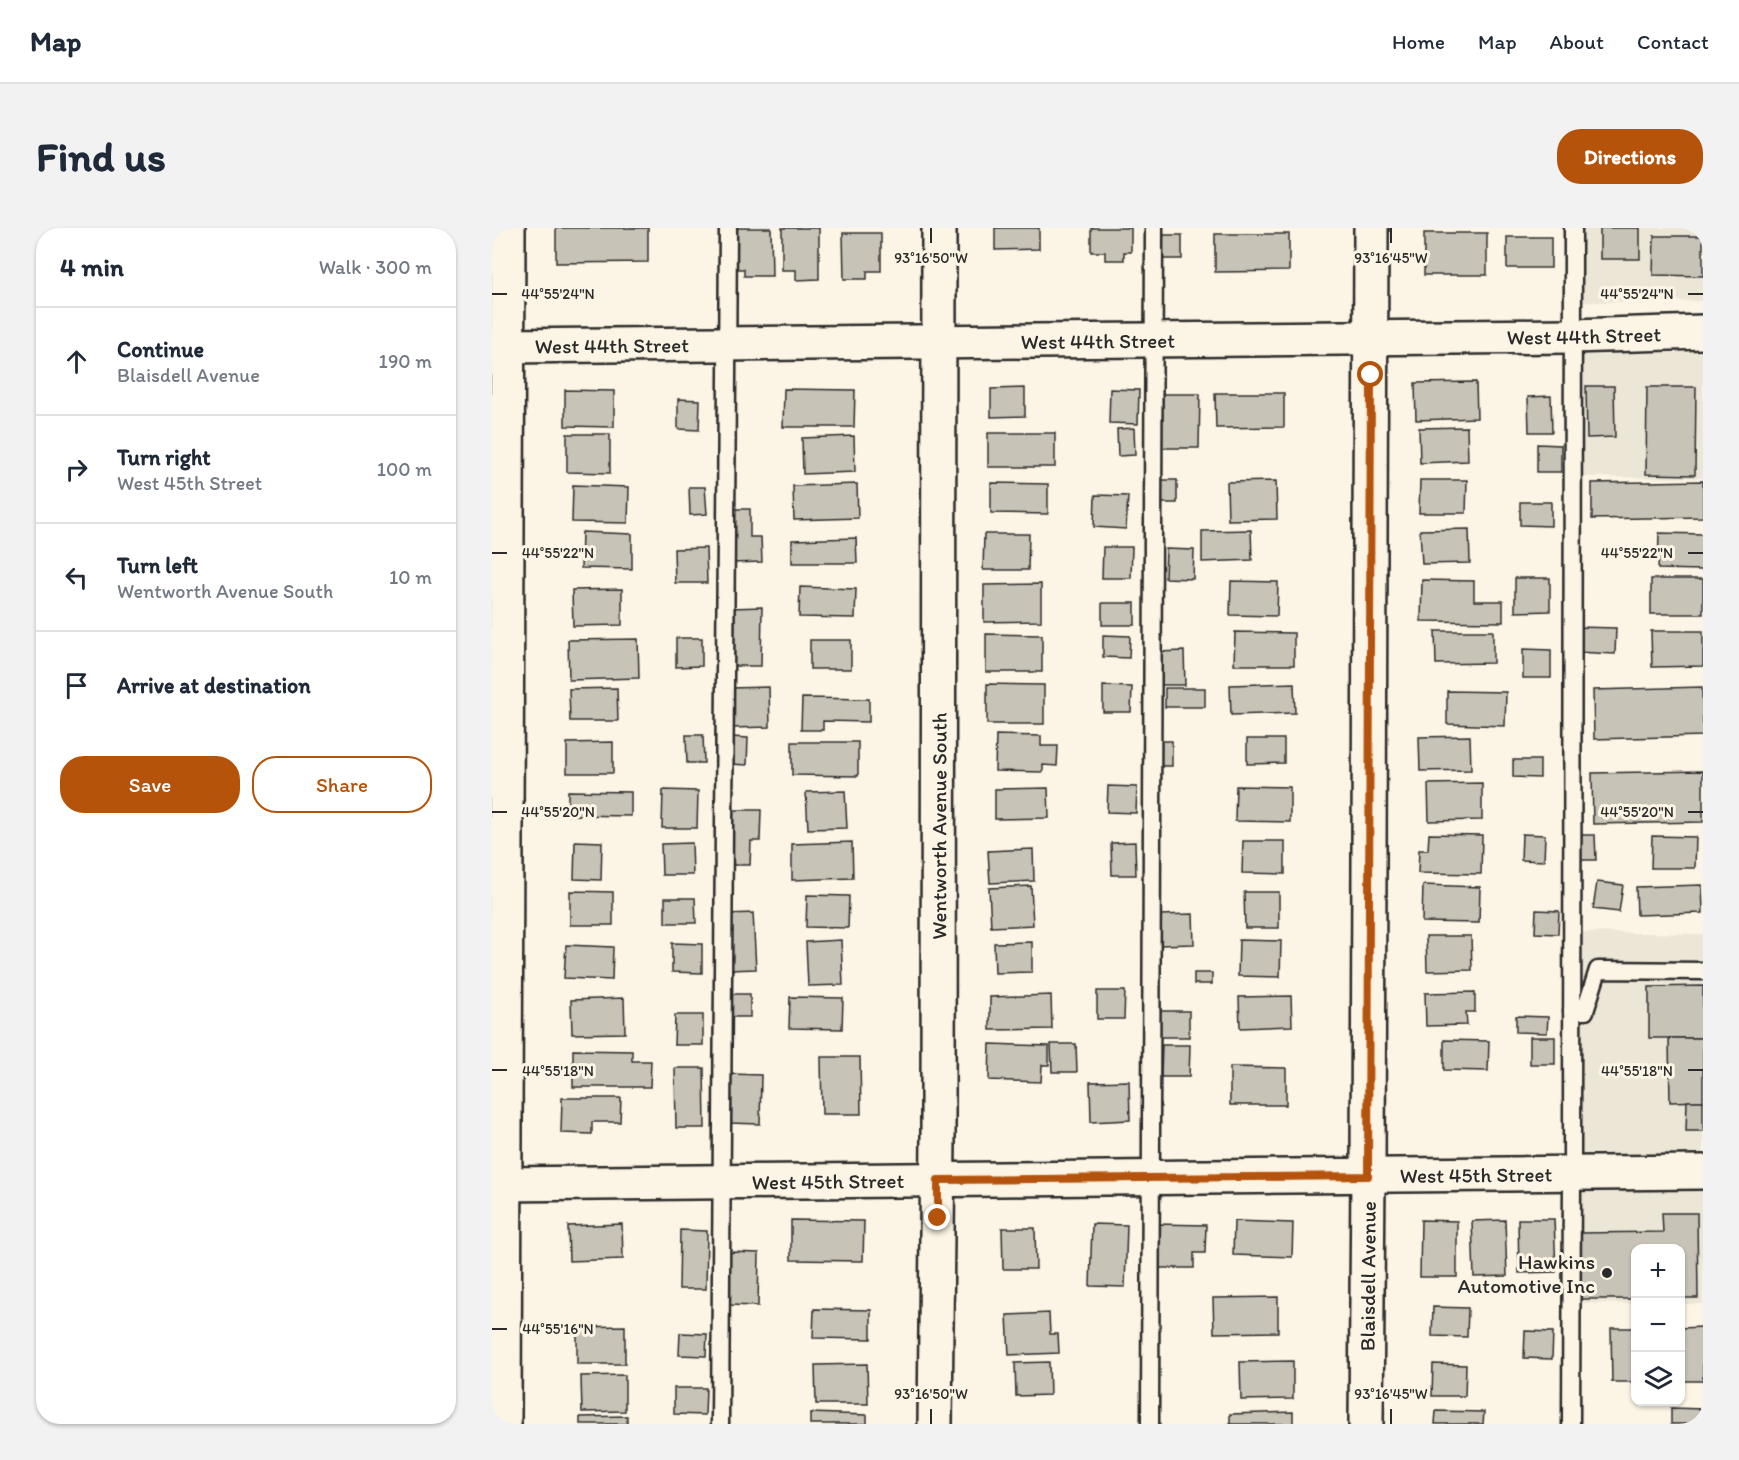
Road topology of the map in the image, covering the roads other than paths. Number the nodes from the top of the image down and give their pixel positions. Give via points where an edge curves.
1 (508, 228) edge
2 (728, 228) edge
3 (939, 228) edge
4 (1154, 228) edge
5 (1371, 228) edge
6 (1573, 228) edge
7 (1703, 332) edge
8 (1572, 336) junction
9 (1371, 337) junction
10 (1154, 340) junction
11 (939, 343) junction
12 (728, 344) junction
13 (500, 346) edge
14 (1703, 971) edge
15 (1572, 1011) junction
16 (1703, 1172) edge
17 (1572, 1174) junction
18 (1368, 1176) junction
19 (1152, 1178) junction
20 (938, 1180) junction
21 (722, 1182) junction
22 (498, 1184) edge
23 (504, 1424) edge
24 (720, 1424) edge
25 (935, 1424) edge
26 (1150, 1424) edge
27 (1366, 1424) edge
28 (1571, 1424) edge

1 - 13 street
2 - 12 lane
3 - 11 street, Wentworth Avenue South
4 - 10 lane
5 - 9 street, Blaisdell Avenue
6 - 8 lane
7 - 8 street, West 44th Street
8 - 9 street, West 44th Street
8 - 15 lane
9 - 10 street, West 44th Street
9 - 18 street, Blaisdell Avenue
10 - 11 street, West 44th Street
10 - 19 lane
11 - 12 street, West 44th Street
11 - 20 street, Wentworth Avenue South
12 - 13 street, West 44th Street
12 - 21 lane
13 - 22 street
14 - 15 lane via 1598,970 1585,1011
15 - 17 lane
16 - 17 street, West 45th Street
17 - 18 street, West 45th Street
17 - 28 lane
18 - 19 street, West 45th Street
18 - 27 street, Blaisdell Avenue
19 - 20 street, West 45th Street
19 - 26 lane
20 - 21 street, West 45th Street
20 - 25 street, Wentworth Avenue South
21 - 22 street, West 45th Street
21 - 24 lane
22 - 23 street

